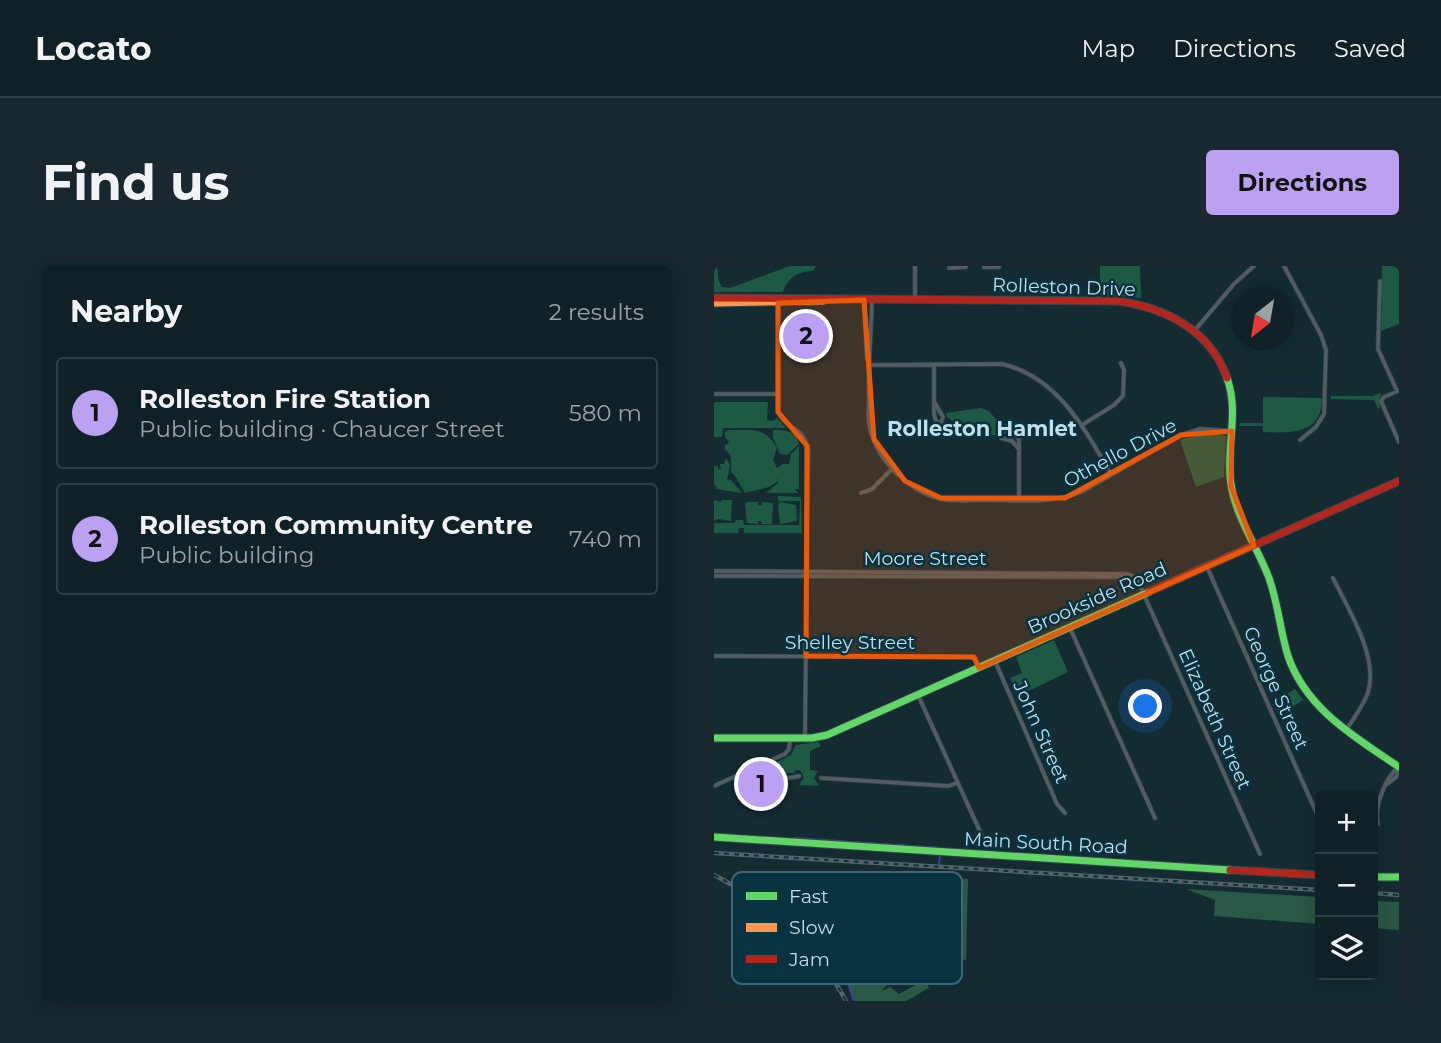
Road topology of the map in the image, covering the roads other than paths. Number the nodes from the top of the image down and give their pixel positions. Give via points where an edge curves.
1 (915, 266) edge
2 (1254, 266) edge
3 (1284, 266) edge
4 (963, 267) edge
5 (984, 267) edge
6 (991, 267) edge
7 (999, 267) edge
8 (949, 268) edge
9 (1380, 281) dead end
10 (714, 300) edge
11 (778, 300) junction
12 (868, 300) junction
13 (915, 300) junction
14 (1195, 330) junction
15 (868, 363) junction
16 (1121, 363) dead end
17 (934, 365) junction
18 (1398, 391) edge
19 (714, 394) edge
20 (777, 394) junction
21 (935, 403) junction
22 (1082, 425) junction
23 (1232, 431) junction
24 (1300, 440) dead end
25 (1399, 442) edge
26 (1018, 448) junction
27 (893, 468) junction
28 (1111, 474) junction
29 (1399, 481) edge
30 (861, 493) dead end
31 (1019, 500) junction
32 (1254, 546) junction
33 (1207, 567) junction
34 (714, 574) edge
35 (806, 574) junction
36 (1333, 578) dead end
37 (1145, 594) junction
38 (1070, 628) junction
39 (714, 656) edge
40 (806, 656) junction
41 (995, 661) junction
42 (979, 668) junction
43 (918, 695) junction
44 (1346, 730) junction
45 (714, 738) edge
46 (790, 738) junction
47 (805, 738) junction
48 (761, 765) junction
49 (1399, 767) edge
50 (799, 776) dead end
51 (821, 778) dead end
52 (957, 783) junction
53 (714, 786) edge
54 (1378, 805) edge
55 (1315, 810) edge
56 (1065, 813) dead end
57 (1155, 818) dead end
58 (983, 838) dead end
59 (714, 839) edge
60 (1260, 854) dead end
61 (1315, 875) edge
62 (1399, 875) edge
63 (1378, 877) edge

1 - 13 street
2 - 14 street
3 - 24 street via 1326,352 1324,414 1317,427
4 - 8 street
5 - 6 street
6 - 7 street
9 - 18 street via 1378,349
10 - 11 main road, Rolleston Drive
11 - 12 main road, Rolleston Drive
11 - 20 street
12 - 13 main road, Rolleston Drive
12 - 15 street, Othello Drive
12 - 15 street, Othello Drive
13 - 14 main road, Rolleston Drive via 1124,301 1166,313
14 - 23 main road, Rolleston Drive via 1214,351 1227,377 1233,401
15 - 17 street
15 - 27 street, Othello Drive via 869,423
16 - 22 street via 1123,396
17 - 21 street
17 - 22 street via 1017,367 1061,398
18 - 25 street via 1381,401
19 - 20 street
20 - 35 street via 779,416 799,431 807,446
21 - 21 street via 943,417 941,423 936,421
22 - 28 street
23 - 28 street, Othello Drive via 1200,429 1181,435
23 - 32 main road, Rolleston Drive via 1231,486
26 - 26 street via 1001,438 1002,431 1017,436
26 - 31 street
27 - 30 street via 872,489
27 - 31 street, Othello Drive via 923,493 941,498
28 - 31 street, Othello Drive via 1065,498
29 - 32 main road, Brookside Road
32 - 33 main road, Brookside Road
32 - 44 main road, Rolleston Drive via 1272,587 1294,672 1317,706
33 - 37 main road, Brookside Road
33 - 55 street, George Street
34 - 35 street, Moore Street
35 - 37 street, Moore Street via 1116,573 1135,576
35 - 40 street
36 - 44 street via 1371,671 1366,698
37 - 38 main road, Brookside Road
37 - 60 street, Elizabeth Street
38 - 41 main road, Brookside Road
38 - 57 street
39 - 40 street, Shelley Street
40 - 42 street, Shelley Street via 970,657
40 - 47 street
41 - 42 main road, Brookside Road
41 - 56 street, John Street via 1057,804
42 - 43 main road, Brookside Road
43 - 47 main road, Brookside Road via 827,735
43 - 52 street
44 - 49 main road, Rolleston Drive
45 - 46 main road, Brookside Road
46 - 47 main road, Brookside Road
46 - 48 street via 786,753
48 - 50 street via 770,777
48 - 53 street
49 - 54 street via 1391,774
51 - 52 street
52 - 58 street
59 - 61 main road, Main South Road
62 - 63 main road

